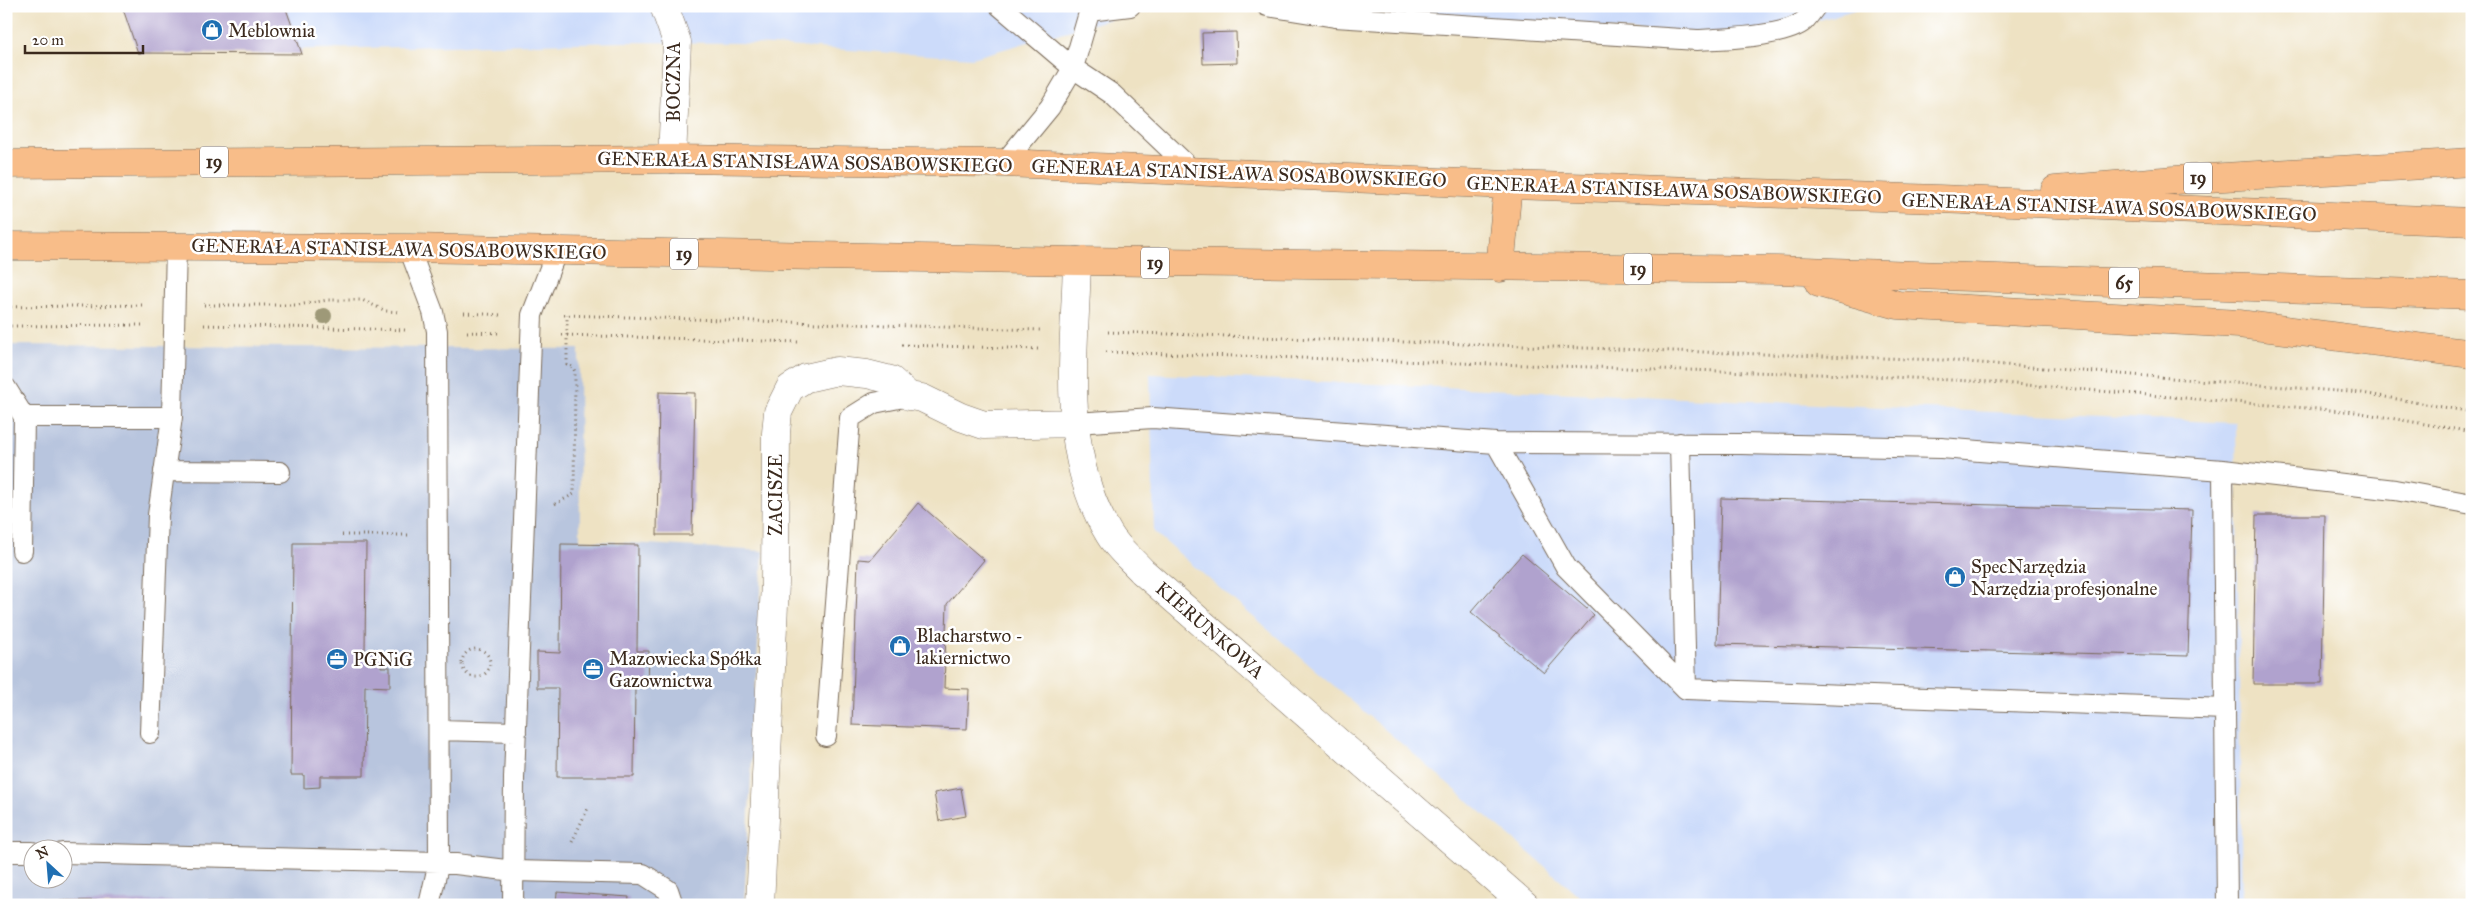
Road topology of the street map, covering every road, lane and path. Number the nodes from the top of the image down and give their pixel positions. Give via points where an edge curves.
1 (1000, 6) edge
2 (1130, 6) edge
3 (1267, 6) edge
4 (1816, 6) edge
5 (667, 7) edge
6 (1090, 9) edge
7 (1073, 68) junction
8 (672, 159) junction
9 (2472, 162) edge
10 (1004, 163) junction
11 (6, 164) edge
12 (1192, 170) junction
13 (1508, 185) junction
14 (1939, 199) junction
15 (2472, 222) edge
16 (6, 246) edge
17 (176, 246) junction
18 (409, 248) junction
19 (557, 250) junction
20 (1077, 261) junction
21 (1500, 268) junction
22 (1777, 270) junction
23 (2472, 295) edge
24 (175, 305) junction
25 (6, 307) edge
26 (435, 322) junction
27 (532, 324) junction
28 (174, 325) junction
29 (6, 326) edge
30 (1074, 341) junction
31 (806, 342) dead end
32 (894, 345) dead end
33 (2472, 354) edge
34 (6, 388) edge
35 (909, 396) junction
36 (2472, 412) edge
37 (24, 417) junction
38 (172, 417) junction
39 (1075, 422) junction
40 (2472, 432) edge
41 (1496, 443) junction
42 (1680, 443) junction
43 (2223, 470) junction
44 (164, 471) junction
45 (280, 472) dead end
46 (2472, 504) edge
47 (342, 535) dead end
48 (414, 535) dead end
49 (22, 551) dead end
50 (463, 658) joint
51 (1686, 690) junction
52 (2225, 709) junction
53 (439, 730) junction
54 (516, 732) junction
55 (150, 733) dead end
56 (826, 736) dead end
57 (6, 852) edge
58 (22, 852) edge
59 (72, 853) edge
60 (439, 862) junction
61 (514, 871) junction
62 (429, 905) edge
63 (514, 905) edge
64 (673, 905) edge
65 (760, 905) edge
66 (1525, 905) edge
67 (2227, 905) edge

1 - 7 lane
2 - 6 lane
3 - 4 lane via 1335,17 1697,40 1739,38 1785,30 1803,22
5 - 8 street, BOCZNA via 677,42
6 - 7 lane
7 - 10 lane via 1050,107
7 - 12 lane via 1112,94
8 - 10 highway, GENERAŁA STANISŁAWA SOSABOWSKIEGO / 19
8 - 11 highway, GENERAŁA STANISŁAWA SOSABOWSKIEGO / 19
9 - 14 highway, 19 via 2175,180
10 - 12 highway, GENERAŁA STANISŁAWA SOSABOWSKIEGO / 19
12 - 13 highway, GENERAŁA STANISŁAWA SOSABOWSKIEGO / 19
13 - 14 highway, GENERAŁA STANISŁAWA SOSABOWSKIEGO / 19
13 - 21 highway
14 - 15 highway, GENERAŁA STANISŁAWA SOSABOWSKIEGO
16 - 17 highway, GENERAŁA STANISŁAWA SOSABOWSKIEGO / 19
17 - 18 highway, GENERAŁA STANISŁAWA SOSABOWSKIEGO / 19
17 - 24 lane
18 - 19 highway, GENERAŁA STANISŁAWA SOSABOWSKIEGO / 19
18 - 26 lane
19 - 20 highway, GENERAŁA STANISŁAWA SOSABOWSKIEGO / 19
19 - 27 lane
20 - 21 highway, GENERAŁA STANISŁAWA SOSABOWSKIEGO / 19
20 - 30 street, KIERUNKOWA
21 - 22 highway, GENERAŁA STANISŁAWA SOSABOWSKIEGO / 19
22 - 23 highway, GENERAŁA STANISŁAWA SOSABOWSKIEGO / 65
22 - 33 highway, 19 via 1898,305 2239,324
24 - 25 path
24 - 26 path via 362,300 386,311
24 - 28 lane
26 - 27 path
26 - 27 path
26 - 28 path
26 - 53 lane
27 - 30 path
27 - 31 path
27 - 54 lane
28 - 29 path
28 - 38 lane
30 - 32 path
30 - 36 path via 1942,360 2362,392
30 - 39 street, KIERUNKOWA
30 - 40 path via 1990,382 2355,412
34 - 37 lane
35 - 39 street, ZACISZE via 922,398 984,425
35 - 56 lane via 874,403 850,418
35 - 65 street, ZACISZE via 891,380 837,371 806,378 790,388 778,412
37 - 38 lane
37 - 49 lane
38 - 44 lane
39 - 41 lane via 1153,418
39 - 66 street, KIERUNKOWA via 1078,459 1091,500 1110,536 1142,571
41 - 42 lane
41 - 51 lane via 1566,567
42 - 43 lane via 1941,448
42 - 51 lane
43 - 46 lane via 2395,490
43 - 52 lane
44 - 45 lane
44 - 55 lane via 158,516
47 - 48 path
50 - 50 path via 463,668 470,676 480,677 490,666 490,660 483,651 472,650
51 - 52 lane
52 - 67 lane
53 - 54 lane
53 - 60 lane
54 - 61 lane
57 - 58 lane
59 - 60 lane
60 - 61 lane
60 - 62 lane
61 - 63 lane
61 - 64 lane via 643,874 668,890

